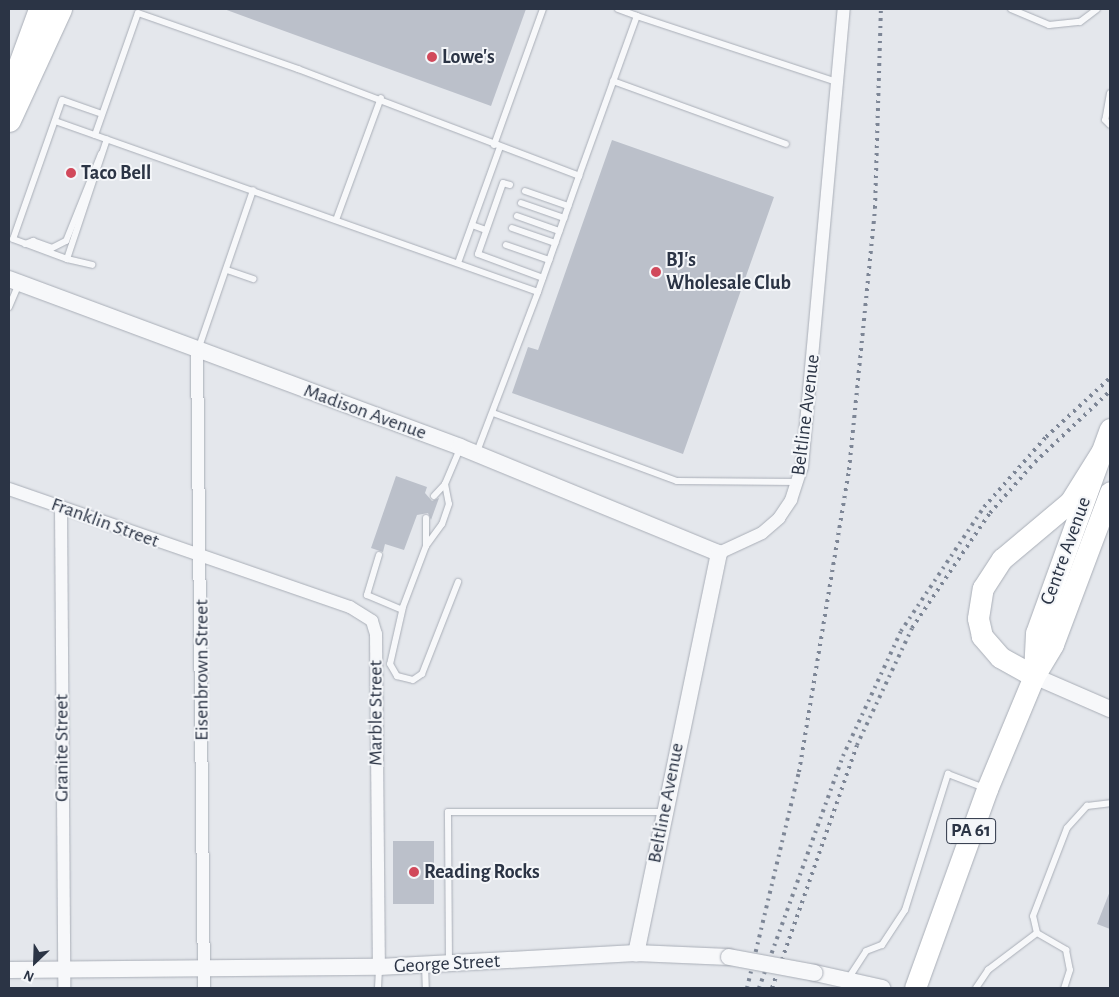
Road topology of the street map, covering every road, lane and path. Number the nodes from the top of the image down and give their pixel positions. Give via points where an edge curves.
1 (39, 9) edge
2 (60, 9) edge
3 (543, 9) edge
4 (618, 9) edge
5 (844, 9) edge
6 (1011, 9) edge
7 (1097, 9) edge
8 (138, 11) edge
9 (637, 16) junction
10 (614, 81) junction
11 (838, 82) junction
12 (9, 91) edge
13 (1110, 92) edge
14 (381, 98) junction
15 (102, 114) junction
16 (9, 120) edge
17 (55, 121) junction
18 (1110, 125) edge
19 (95, 135) junction
20 (107, 139) junction
21 (786, 144) dead end
22 (497, 146) junction
23 (103, 150) junction
24 (579, 176) junction
25 (510, 185) dead end
26 (253, 190) junction
27 (526, 191) dead end
28 (521, 203) dead end
29 (568, 206) junction
30 (517, 216) dead end
31 (564, 218) junction
32 (336, 220) junction
33 (472, 225) junction
34 (512, 228) dead end
35 (559, 231) junction
36 (487, 235) junction
37 (555, 243) junction
38 (25, 244) junction
39 (506, 245) dead end
40 (67, 259) junction
41 (549, 260) junction
42 (458, 263) junction
43 (92, 265) dead end
44 (227, 270) junction
45 (543, 278) junction
46 (253, 279) dead end
47 (14, 281) edge
48 (538, 292) junction
49 (9, 307) edge
50 (197, 351) junction
51 (493, 413) junction
52 (1110, 429) edge
53 (460, 447) junction
54 (1102, 451) junction
55 (476, 453) junction
56 (799, 482) junction
57 (445, 484) junction
58 (9, 489) edge
59 (1110, 492) edge
60 (434, 496) dead end
61 (61, 507) junction
62 (426, 518) dead end
63 (426, 546) junction
64 (719, 552) junction
65 (379, 555) dead end
66 (201, 558) junction
67 (458, 582) dead end
68 (402, 610) junction
69 (1034, 676) junction
70 (1110, 708) edge
71 (987, 789) junction
72 (1110, 803) edge
73 (666, 812) junction
74 (1037, 933) junction
75 (636, 953) junction
76 (449, 964) junction
77 (425, 965) junction
78 (379, 967) junction
79 (204, 969) junction
80 (9, 970) edge
81 (64, 970) junction
82 (847, 980) junction
83 (64, 988) edge
84 (204, 988) edge
85 (378, 988) edge
86 (426, 988) edge
87 (882, 988) edge
88 (915, 988) edge
89 (976, 988) edge
90 (1064, 988) edge

1 - 12 main road
2 - 16 highway
3 - 22 lane
4 - 9 lane
5 - 11 street, Beltline Avenue
6 - 7 lane via 1049,25 1080,22
8 - 14 lane
8 - 15 lane
9 - 10 lane
9 - 11 lane
10 - 21 lane
10 - 24 lane
11 - 56 street, Beltline Avenue
13 - 18 lane via 1105,120
14 - 22 lane
14 - 32 lane
15 - 17 lane via 62,100
15 - 19 lane
17 - 19 lane
17 - 38 lane via 12,239
19 - 20 lane
20 - 23 lane
20 - 26 lane
22 - 24 lane
22 - 33 lane
23 - 38 lane via 66,240 52,248 33,241
23 - 40 lane
24 - 29 lane
25 - 36 lane via 503,183 502,196
26 - 32 lane
26 - 44 lane
27 - 29 lane
28 - 31 lane
29 - 31 lane
30 - 35 lane
31 - 35 lane
32 - 42 lane
33 - 36 lane
33 - 42 lane
34 - 37 lane
35 - 37 lane
36 - 45 lane via 478,254
37 - 41 lane
38 - 40 lane
39 - 41 lane
40 - 43 lane
41 - 45 lane
42 - 48 lane
44 - 46 lane
44 - 50 lane
45 - 48 lane
47 - 49 lane
47 - 50 street, Madison Avenue
48 - 51 lane
50 - 53 street, Madison Avenue
50 - 66 street, Eisenbrown Street
51 - 55 lane
51 - 56 lane via 678,481
52 - 54 main road, Centre Avenue / PA 61
53 - 55 street, Madison Avenue
53 - 57 lane
54 - 69 main road, Centre Avenue / PA 61 via 1036,633
54 - 69 main road via 1070,502 1002,559 983,588 978,618 982,636 1000,657
55 - 64 street, Madison Avenue
56 - 64 street, Beltline Avenue via 785,510 762,534
57 - 60 lane
57 - 63 lane via 449,504 442,524
58 - 61 street, Franklin Street
59 - 69 main road, Centre Avenue / PA 61 via 1053,644
61 - 66 street, Franklin Street
61 - 81 street, Granite Street
62 - 63 lane
63 - 68 lane
64 - 73 street, Beltline Avenue via 671,769
65 - 68 lane via 367,595
66 - 78 street, Marble Street via 350,607 372,621 376,634
66 - 79 street, Eisenbrown Street
67 - 68 lane via 427,665 413,680 397,676 390,664
69 - 70 street
69 - 71 main road, Centre Avenue / PA 61
71 - 82 lane via 948,774 905,910 882,945 866,951
71 - 88 main road, Centre Avenue / PA 61
72 - 74 lane via 1087,806 1067,828 1033,916
73 - 75 street, Beltline Avenue
73 - 76 lane via 448,812
74 - 89 lane via 988,970
74 - 90 lane via 1066,950 1070,970
75 - 76 street, George Street
75 - 82 street, George Street, bridge via 728,957
76 - 77 street, George Street
77 - 78 street, George Street
77 - 86 lane
78 - 79 street, George Street
78 - 85 lane, Marble Street
79 - 81 street, George Street
79 - 84 street, Eisenbrown Street
80 - 81 street, George Street
81 - 83 street, Granite Street
82 - 87 street, George Street

